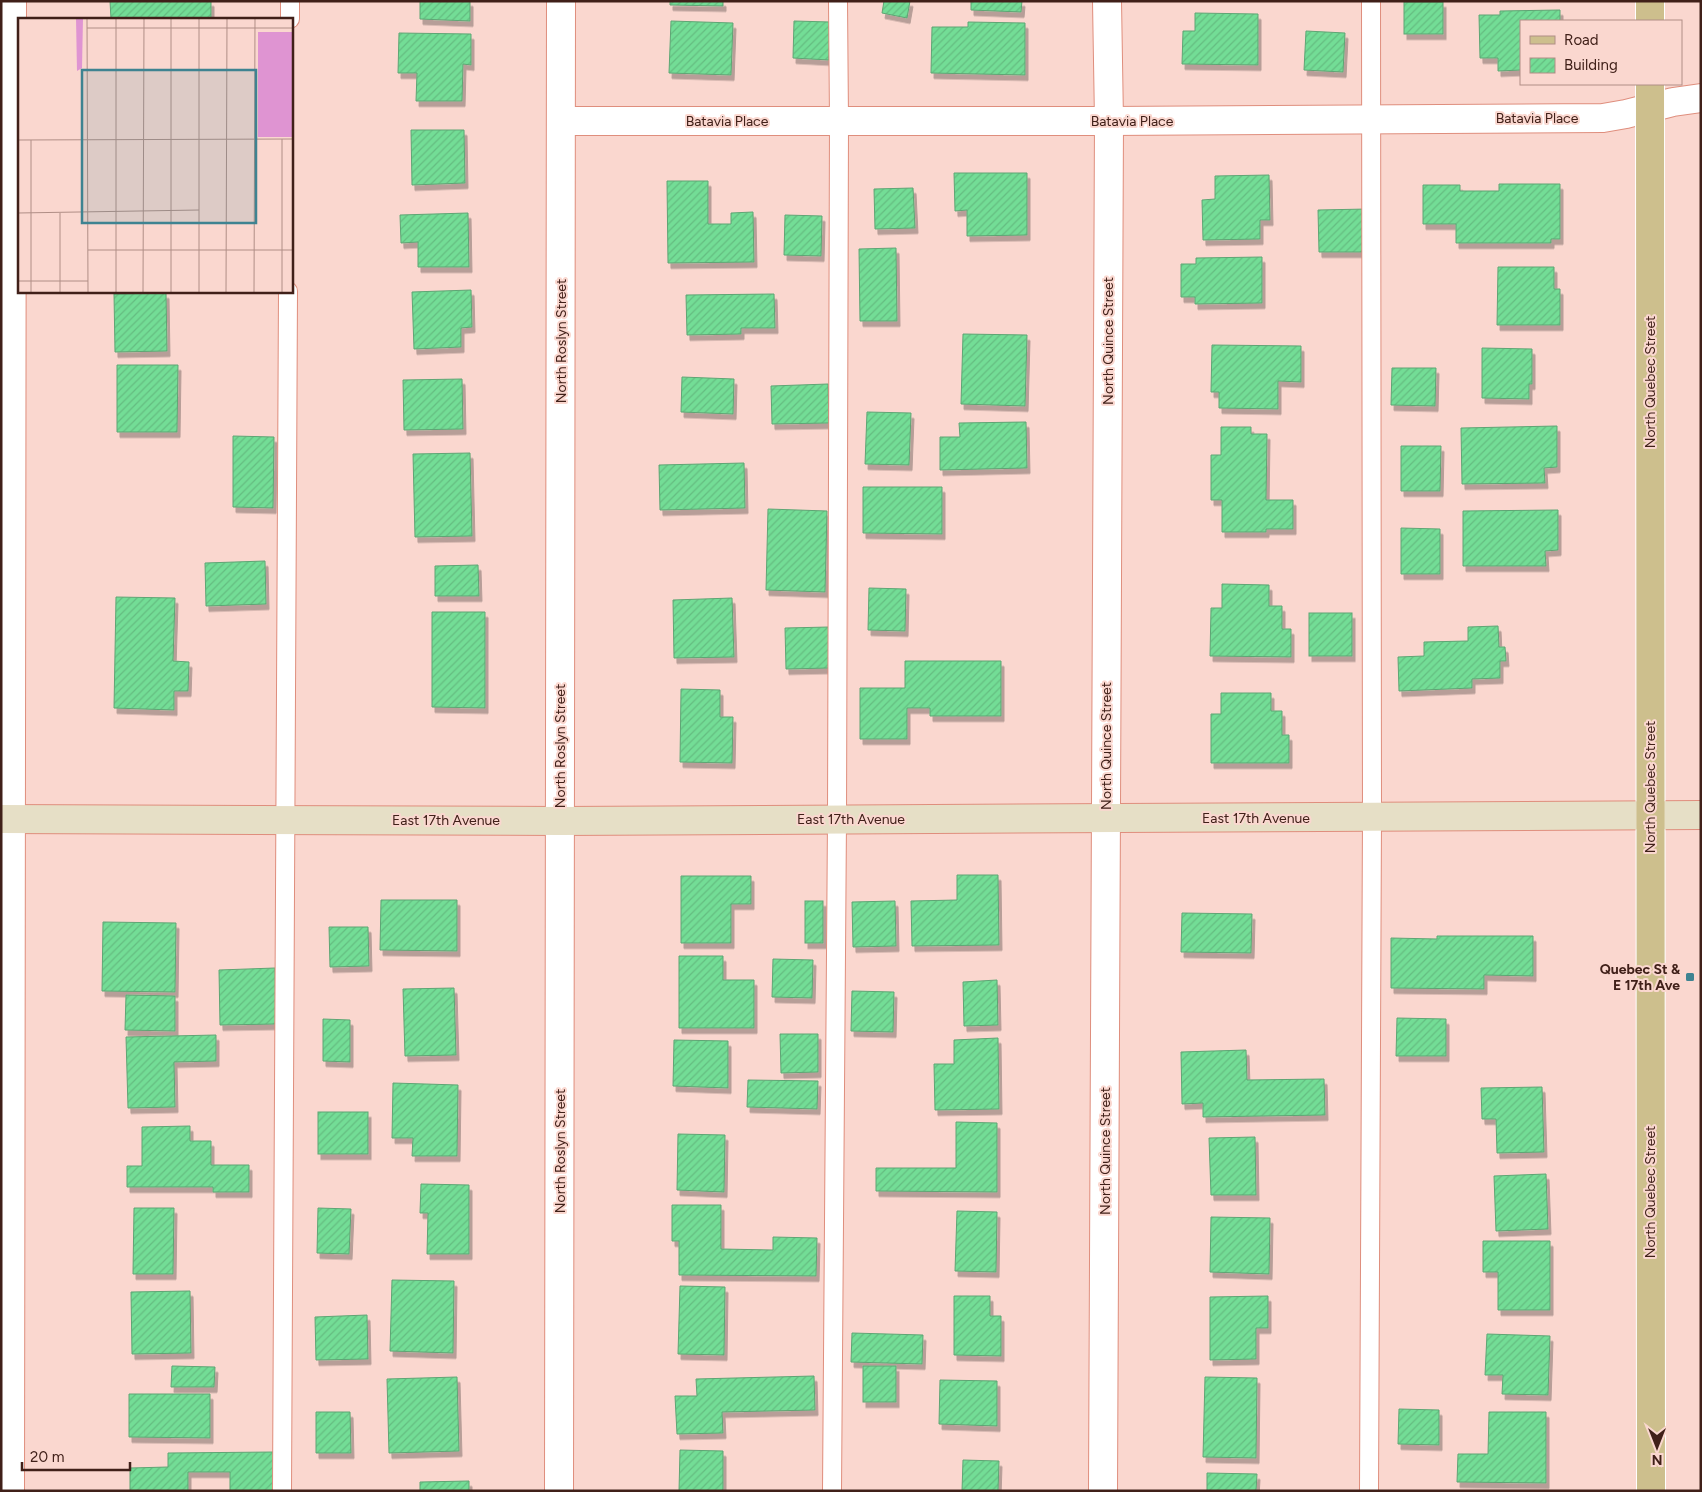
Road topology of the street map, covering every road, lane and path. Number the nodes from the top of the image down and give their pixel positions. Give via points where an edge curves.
1 (12, 1) edge
2 (290, 1) edge
3 (561, 1) edge
4 (838, 1) edge
5 (1107, 1) edge
6 (1371, 1) edge
7 (1650, 1) edge
8 (290, 18) edge
9 (1650, 20) edge
10 (1650, 96) edge
11 (1701, 98) edge
12 (1372, 119) junction
13 (561, 121) junction
14 (839, 121) junction
15 (1109, 121) junction
16 (288, 292) edge
17 (1650, 815) junction
18 (1701, 815) edge
19 (1372, 817) junction
20 (6, 819) edge
21 (1106, 819) junction
22 (284, 820) junction
23 (837, 820) junction
24 (560, 821) junction
25 (10, 1491) edge
26 (282, 1491) edge
27 (559, 1491) edge
28 (832, 1491) edge
29 (1103, 1491) edge
30 (1369, 1491) edge
31 (1651, 1491) edge

1 - 20 street
2 - 8 lane
3 - 13 street, North Roslyn Street
4 - 14 lane
5 - 15 street, North Quince Street
6 - 12 lane
7 - 9 main road
10 - 11 street, Batavia Place via 1673,102
10 - 12 street, Batavia Place via 1603,118
10 - 17 main road, North Quebec Street
12 - 15 street, Batavia Place
12 - 19 lane
13 - 14 street, Batavia Place
13 - 24 street, North Roslyn Street
14 - 15 street, Batavia Place
14 - 23 lane
15 - 21 street, North Quince Street
16 - 22 lane
17 - 18 street, East 17th Avenue
17 - 19 street, East 17th Avenue
17 - 31 main road, North Quebec Street
19 - 21 street, East 17th Avenue
19 - 30 lane
20 - 22 street, East 17th Avenue
20 - 25 street
21 - 23 street, East 17th Avenue
21 - 29 street, North Quince Street
22 - 24 street, East 17th Avenue
22 - 26 lane
23 - 24 street, East 17th Avenue
23 - 28 lane
24 - 27 street, North Roslyn Street

